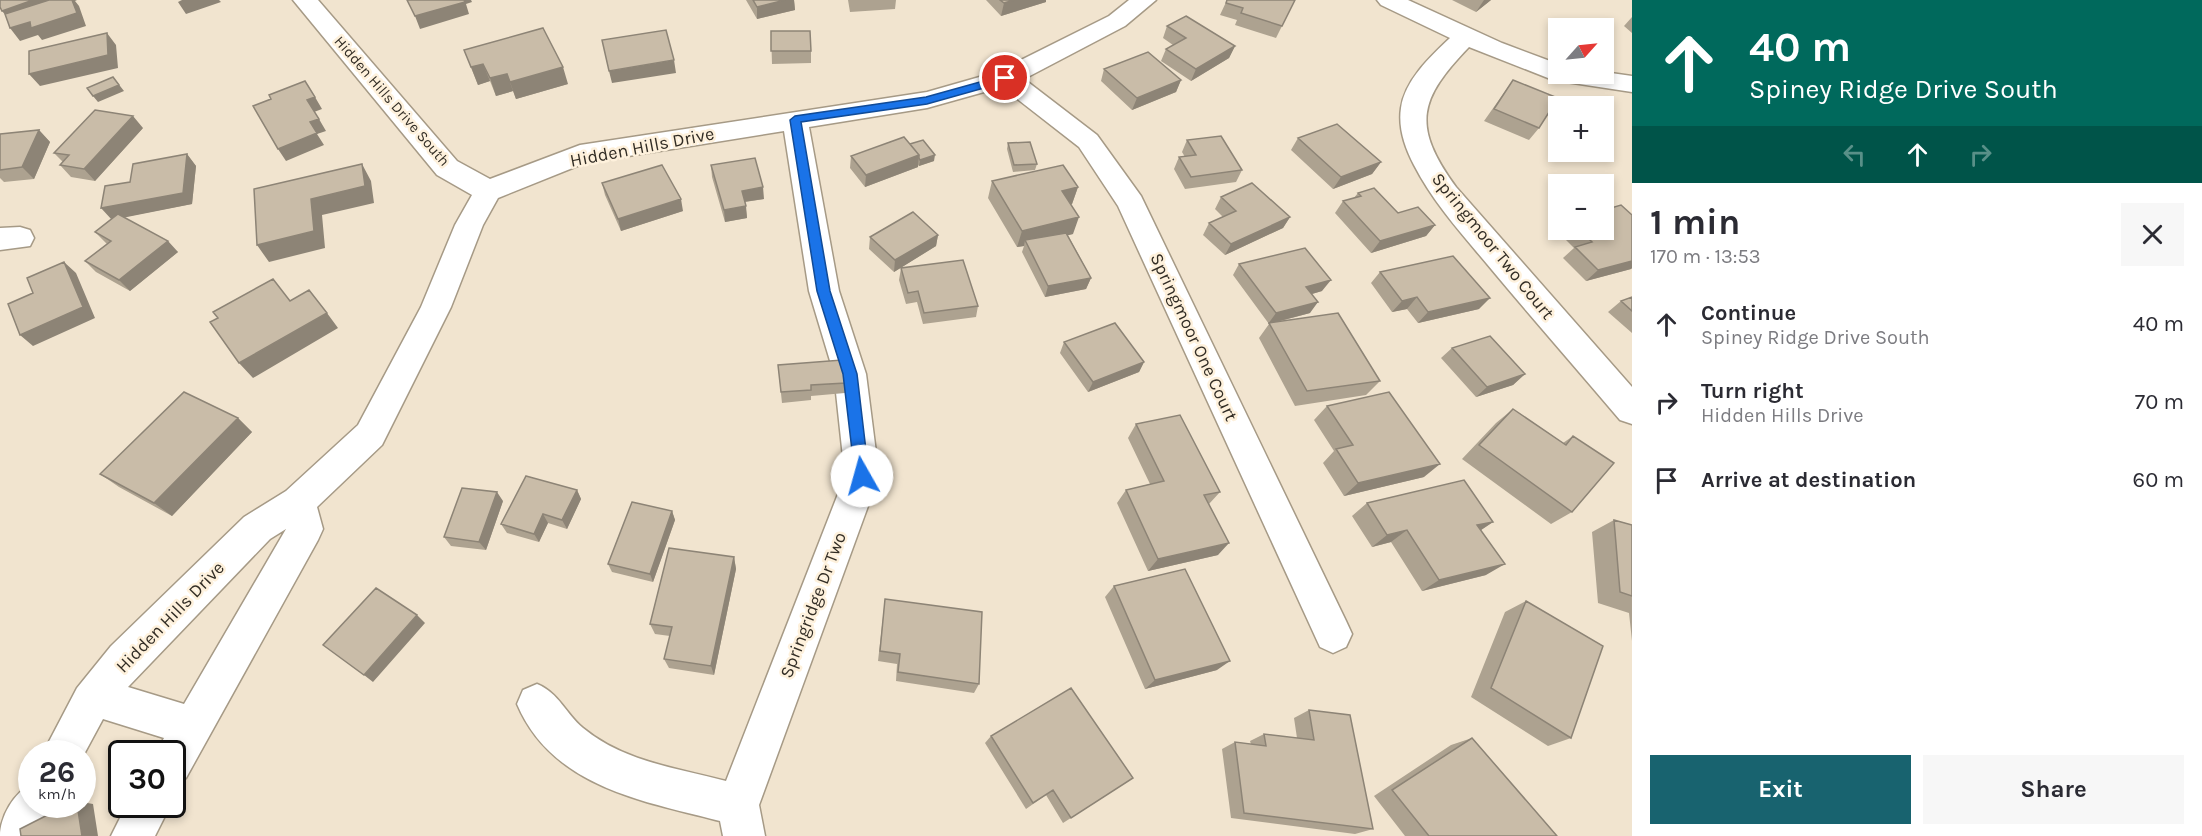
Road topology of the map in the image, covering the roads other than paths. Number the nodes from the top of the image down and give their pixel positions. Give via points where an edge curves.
1 (1144, 0) edge
2 (1389, 0) edge
3 (309, 1) edge
4 (1465, 37) junction
5 (1548, 69) edge
6 (1005, 78) junction
7 (1614, 81) edge
8 (1632, 84) edge
9 (795, 120) junction
10 (488, 191) junction
11 (1632, 410) edge
12 (298, 502) junction
13 (1333, 634) dead end
14 (95, 698) junction
15 (537, 704) dead end
16 (193, 727) junction
17 (71, 740) edge
18 (186, 740) edge
19 (27, 818) edge
20 (142, 818) edge
21 (741, 821) edge
22 (17, 836) edge
23 (132, 836) edge

1 - 6 street, Hidden Hills Drive via 1118,21
2 - 4 street
3 - 10 street, Hidden Hills Drive South via 447,168
4 - 5 street
4 - 11 street, Springmoor Two Court via 1434,68 1415,102 1418,142 1427,165 1495,254
6 - 9 street, Hidden Hills Drive via 927,100
6 - 13 street, Springmoor One Court via 1088,141 1131,203
7 - 8 street
9 - 10 street, Hidden Hills Drive via 580,154
9 - 21 street, Springridge Dr Two via 824,291 850,374 862,476
10 - 12 street, Hidden Hills Drive via 469,225 436,307 370,435
12 - 14 street, Hidden Hills Drive via 257,528 125,660
12 - 16 street via 305,529
14 - 16 street
14 - 17 street, Hidden Hills Drive
15 - 21 street via 568,742 615,773
16 - 18 street
19 - 22 street
20 - 23 street

